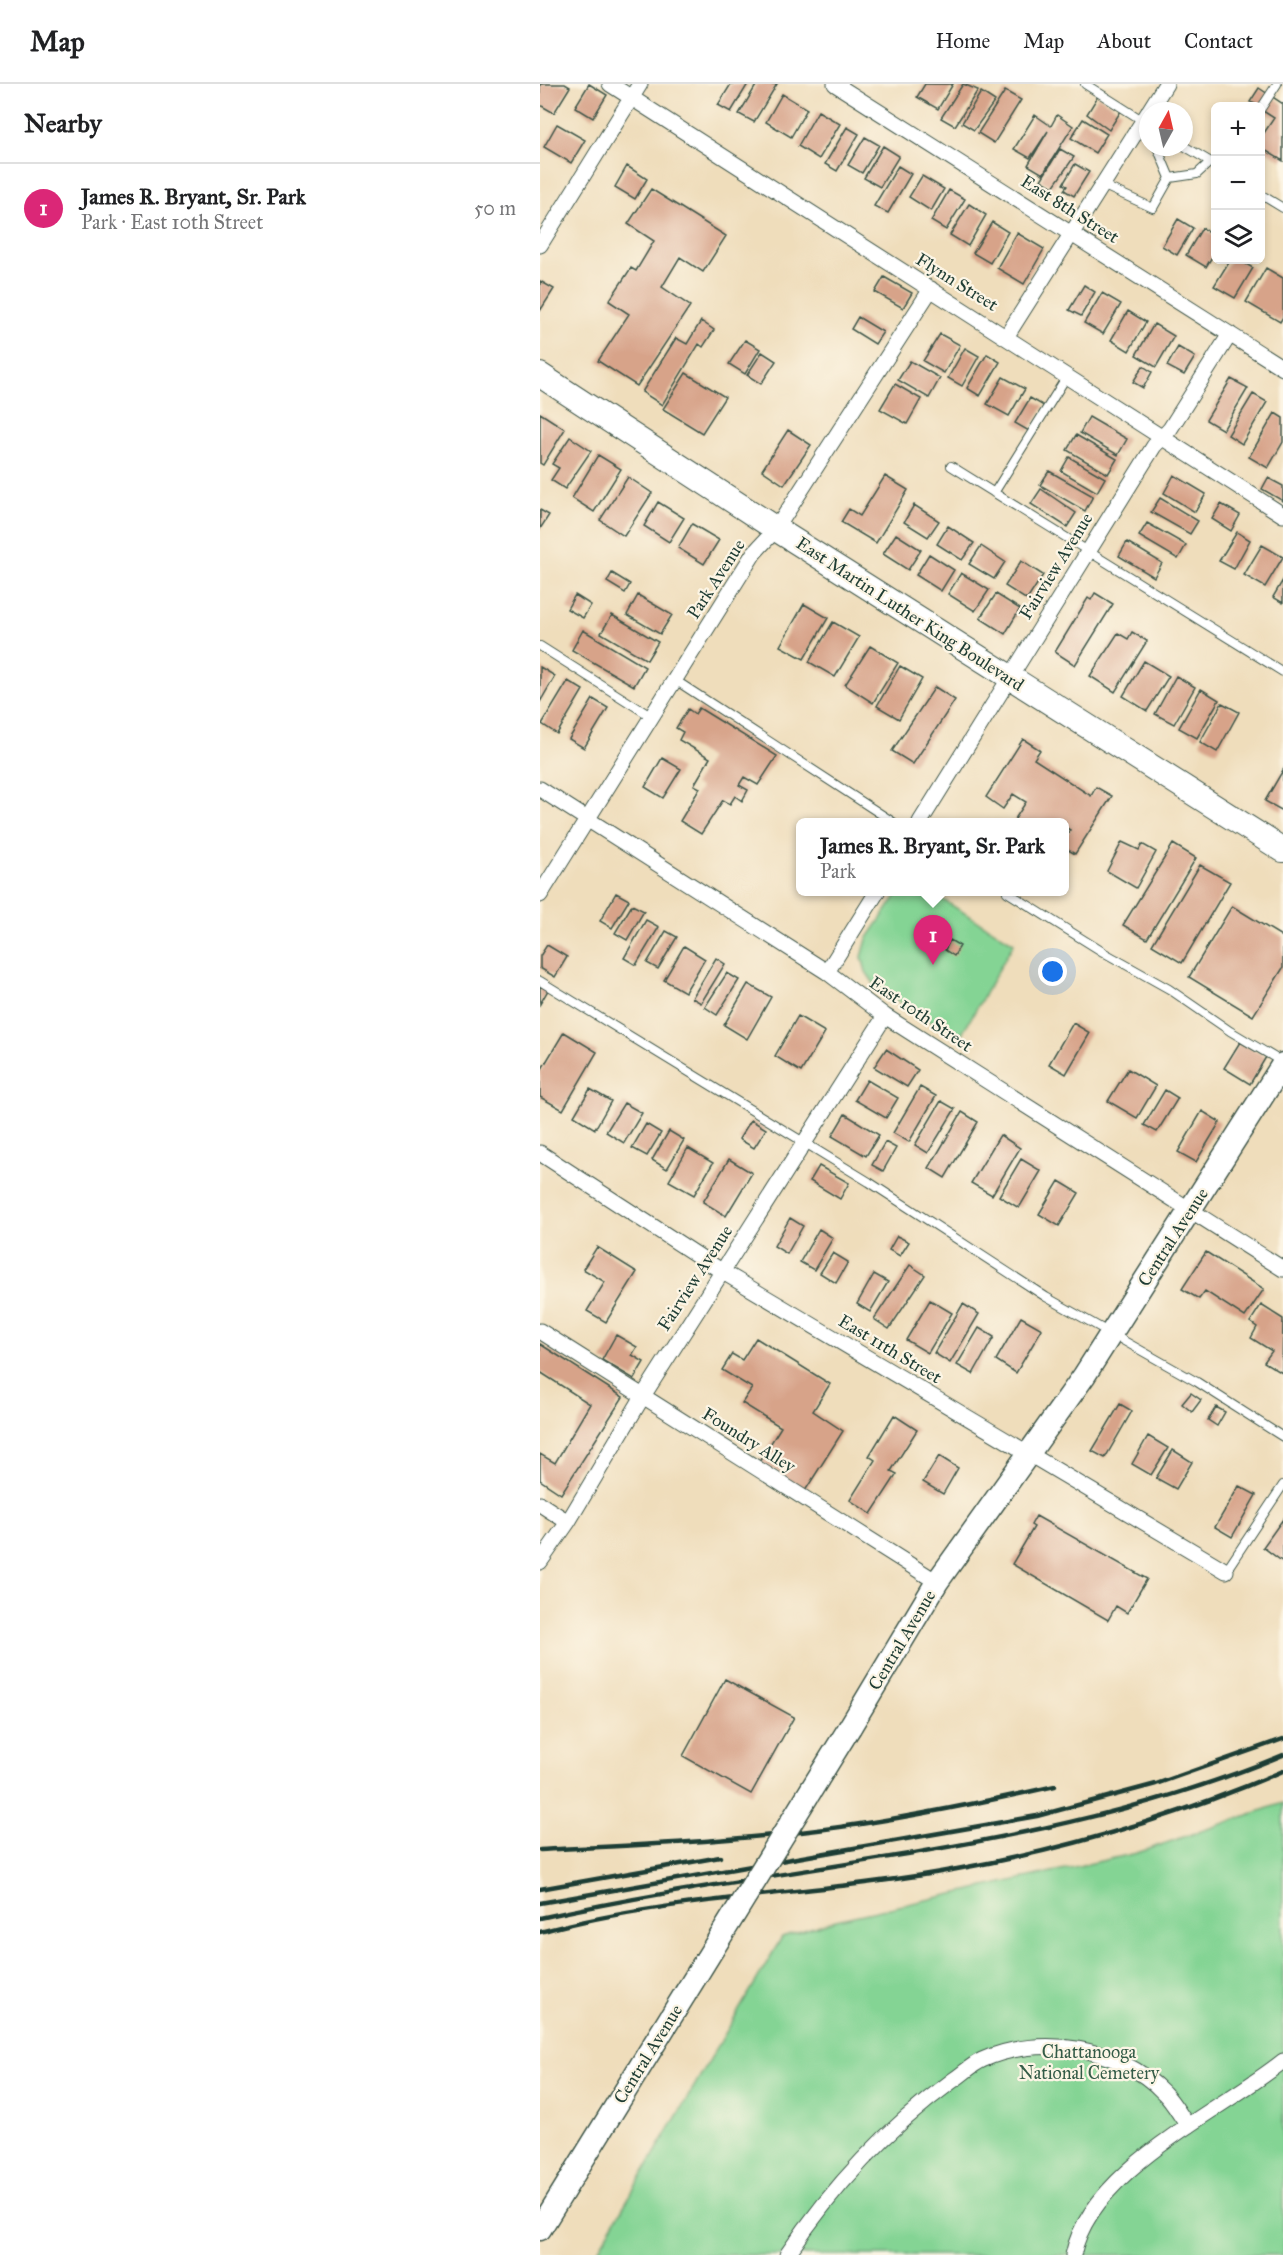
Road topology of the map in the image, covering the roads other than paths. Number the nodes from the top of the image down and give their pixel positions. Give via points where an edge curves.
1 (610, 84) edge
2 (640, 84) edge
3 (836, 84) edge
4 (1085, 84) edge
5 (1166, 84) edge
6 (1277, 84) edge
7 (632, 98) junction
8 (1156, 102) edge
9 (1265, 102) edge
10 (1139, 113) edge
11 (1139, 129) edge
12 (1193, 152) edge
13 (1160, 156) edge
14 (1211, 163) edge
15 (1211, 165) edge
16 (1170, 178) junction
17 (1102, 185) junction
18 (1265, 197) edge
19 (1283, 208) edge
20 (1072, 232) junction
21 (540, 244) edge
22 (931, 289) junction
23 (1230, 334) junction
24 (1006, 337) junction
25 (1283, 368) edge
26 (540, 375) edge
27 (1067, 376) junction
28 (1161, 437) junction
29 (951, 466) dead end
30 (994, 493) junction
31 (1283, 515) edge
32 (776, 529) junction
33 (1089, 551) junction
34 (540, 646) edge
35 (1283, 672) edge
36 (1010, 678) junction
37 (675, 680) junction
38 (652, 717) junction
39 (540, 789) edge
40 (886, 818) edge
41 (922, 818) edge
42 (588, 819) junction
43 (1283, 850) edge
44 (540, 895) edge
45 (874, 896) edge
46 (1015, 896) edge
47 (827, 972) junction
48 (540, 981) edge
49 (885, 1016) junction
50 (1283, 1063) edge
51 (804, 1143) junction
52 (540, 1153) edge
53 (1190, 1212) junction
54 (1283, 1269) edge
55 (723, 1272) junction
56 (540, 1331) edge
57 (1111, 1334) junction
58 (643, 1396) junction
59 (1283, 1437) edge
60 (1028, 1454) junction
61 (1283, 1485) edge
62 (540, 1504) edge
63 (568, 1522) junction
64 (540, 1562) edge
65 (1226, 1570) joint
66 (938, 1582) junction
67 (1283, 2061) edge
68 (1188, 2126) junction
69 (540, 2229) edge
70 (787, 2255) edge
71 (1073, 2255) edge

1 - 7 street, Flynn Street
2 - 7 street
3 - 20 street, East 8th Street
4 - 10 lane
5 - 8 street
6 - 9 lane
7 - 21 street
7 - 22 street, Flynn Street
11 - 17 street
12 - 14 lane
13 - 16 lane
15 - 16 lane via 1197,174
16 - 17 lane via 1153,208
17 - 20 street
18 - 19 lane
20 - 23 street, East 8th Street
20 - 24 street
22 - 24 street, Flynn Street
22 - 32 street, Park Avenue
23 - 25 street, East 8th Street
23 - 28 street, Fairview Avenue via 1170,429
24 - 27 street, Flynn Street
26 - 32 main road, East Martin Luther King Boulevard
27 - 28 street, Flynn Street
27 - 30 lane
28 - 31 street, Flynn Street
28 - 33 street, Fairview Avenue
29 - 30 lane
30 - 33 lane
32 - 36 main road, East Martin Luther King Boulevard
32 - 37 street, Park Avenue via 754,553
33 - 35 lane
33 - 36 street, Fairview Avenue
34 - 38 lane
36 - 41 street, Fairview Avenue
36 - 43 main road, East Martin Luther King Boulevard
37 - 38 street, Park Avenue
37 - 40 lane
38 - 42 street, Park Avenue
39 - 42 street, East 10th Street
42 - 44 street, Park Avenue
42 - 47 street, East 10th Street
45 - 47 street
46 - 50 lane
47 - 49 street, East 10th Street
48 - 51 lane
49 - 51 street, Fairview Avenue
49 - 53 street, East 10th Street
50 - 53 main road, Central Avenue
51 - 55 street, Fairview Avenue
51 - 57 lane
52 - 55 street, East 11th Street
53 - 54 street, East 10th Street
53 - 57 main road, Central Avenue
55 - 58 street, Fairview Avenue
55 - 60 street, East 11th Street
56 - 58 street, Foundry Alley
57 - 59 lane via 1197,1382
57 - 60 main road, Central Avenue
58 - 63 street, Fairview Avenue
58 - 66 street, Foundry Alley
60 - 65 street, East 11th Street
60 - 66 main road, Central Avenue
61 - 65 lane
62 - 63 street
63 - 64 street, Fairview Avenue
66 - 69 main road, Central Avenue, bridge
67 - 68 street
68 - 70 street via 1164,2092 1107,2057 1072,2048 1012,2050 981,2061 904,2120 818,2209
68 - 71 street via 1145,2156 1108,2191 1090,2215

